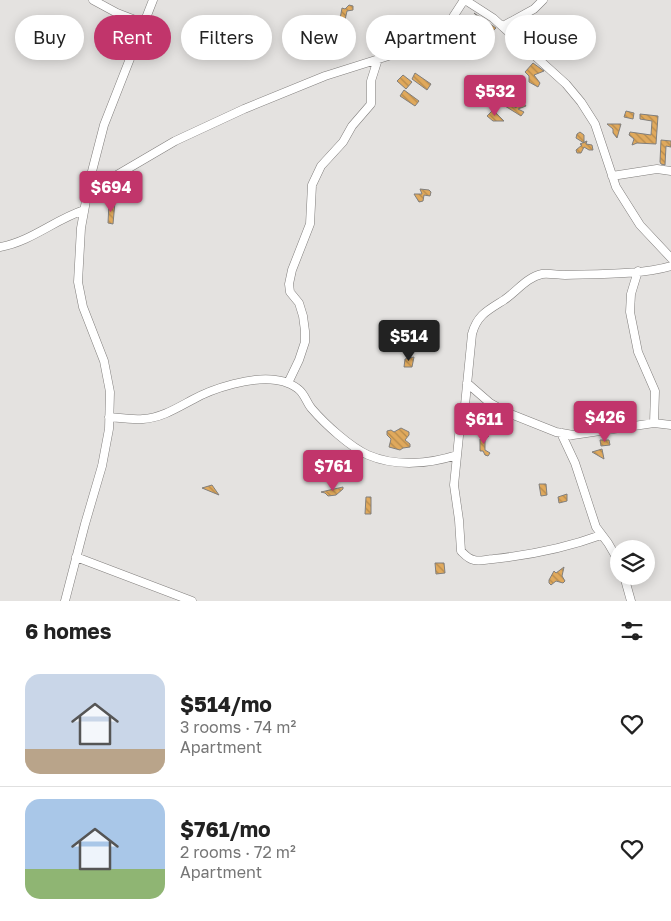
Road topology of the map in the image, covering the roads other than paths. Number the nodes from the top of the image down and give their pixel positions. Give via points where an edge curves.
1 (93, 0) edge
2 (153, 0) edge
3 (464, 0) edge
4 (543, 0) edge
5 (122, 15) edge
6 (146, 15) edge
7 (454, 15) edge
8 (503, 26) junction
9 (129, 60) edge
10 (375, 60) edge
11 (378, 60) edge
12 (671, 171) edge
13 (612, 176) junction
14 (88, 192) junction
15 (84, 210) junction
16 (0, 247) edge
17 (671, 258) edge
18 (671, 266) edge
19 (638, 271) junction
20 (288, 383) junction
21 (467, 384) junction
22 (109, 417) junction
23 (654, 423) junction
24 (671, 425) edge
25 (561, 433) junction
26 (457, 455) junction
27 (601, 535) junction
28 (610, 546) edge
29 (76, 557) junction
30 (627, 585) edge
31 (65, 601) edge
32 (192, 601) edge
33 (631, 601) edge

1 - 5 street
2 - 6 street
3 - 7 street
3 - 8 street
4 - 8 street via 534,9
8 - 13 street via 581,102 595,124
9 - 14 street via 104,125
10 - 14 street via 325,76 175,141
11 - 20 street via 373,73 371,104 321,166 312,185 310,224 289,284 303,316 305,342
12 - 13 street via 657,169
13 - 17 street via 640,225
14 - 15 street
15 - 16 street via 66,216 16,244
15 - 22 street via 78,282 83,307 104,361 110,392
18 - 19 street
19 - 21 street via 542,274 530,279 475,324
19 - 23 street via 630,312 638,352 655,391
20 - 22 street via 275,379 224,386 180,408 144,419
20 - 26 street via 301,391 312,408 346,441 368,455 395,462 422,463
21 - 25 street via 490,403
21 - 26 street
22 - 29 street via 102,466
23 - 24 street
23 - 25 street via 573,435
25 - 27 street
26 - 27 street via 454,485 461,551 466,557 479,561 536,553
27 - 28 street
29 - 31 street
29 - 32 street
30 - 33 street

